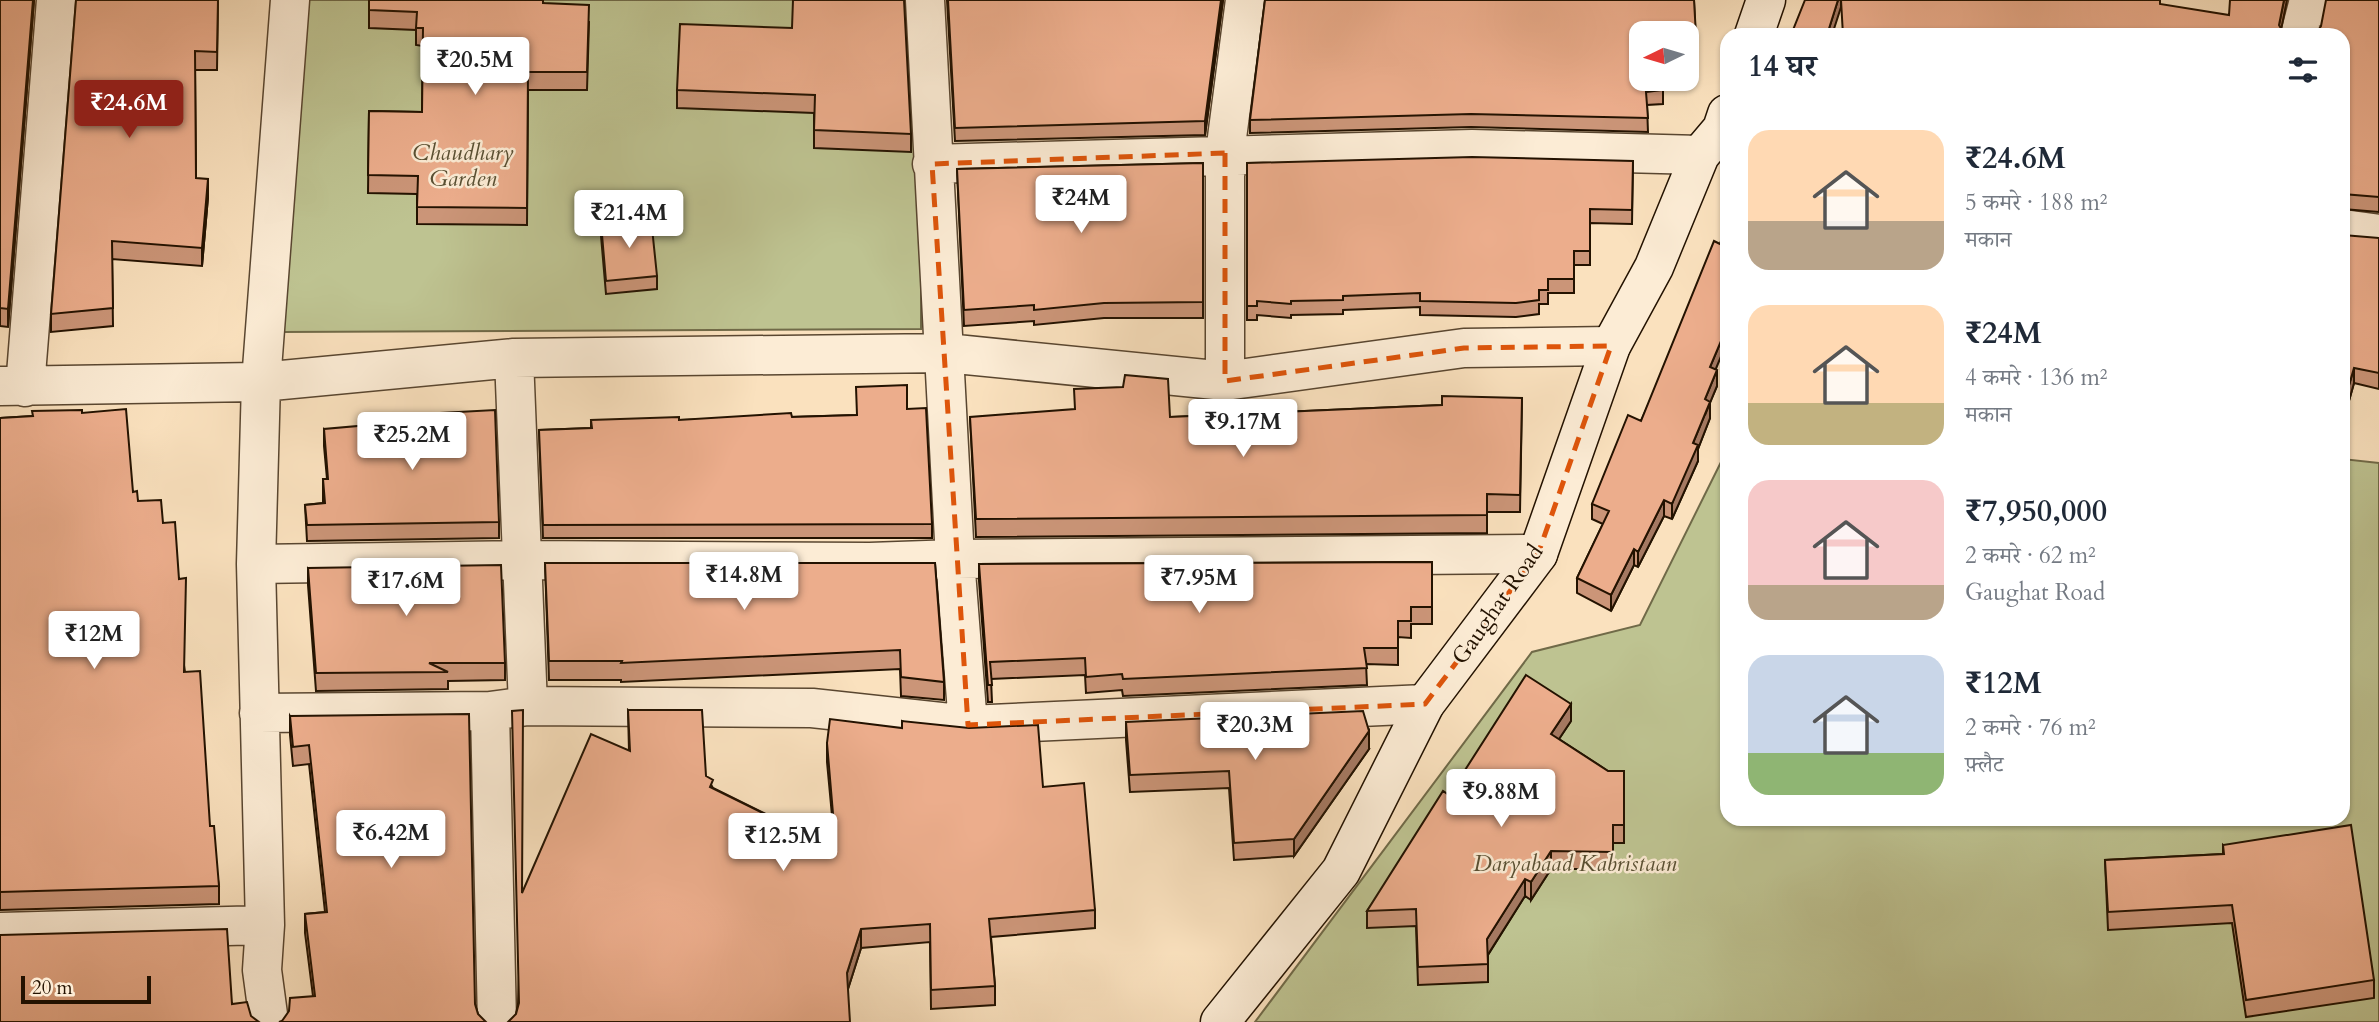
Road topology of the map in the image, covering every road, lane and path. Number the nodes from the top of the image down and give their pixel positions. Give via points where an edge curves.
1 (56, 0) edge
2 (290, 0) edge
3 (925, 0) edge
4 (1245, 0) edge
5 (1766, 0) edge
6 (2309, 0) edge
7 (1756, 28) edge
8 (2302, 28) edge
9 (1719, 132) edge
10 (1225, 153) junction
11 (932, 164) junction
12 (2350, 230) edge
13 (2379, 234) edge
14 (1611, 346) junction
15 (946, 353) junction
16 (514, 358) junction
17 (261, 382) junction
18 (1225, 382) junction
19 (12, 386) edge
20 (1538, 554) junction
21 (955, 559) junction
22 (523, 560) junction
23 (256, 564) junction
24 (1426, 705) junction
25 (528, 706) junction
26 (490, 711) junction
27 (259, 713) junction
28 (968, 725) junction
29 (265, 925) junction
30 (0, 932) edge
31 (269, 1022) edge
32 (497, 1022) edge
33 (1220, 1022) edge

1 - 19 street
2 - 17 street
3 - 11 street
4 - 10 street
5 - 7 street
6 - 8 street
9 - 10 street via 1472,149
9 - 14 street, Gaughat Road
10 - 11 street
10 - 18 street
11 - 15 street
12 - 13 street
14 - 18 street via 1464,348
14 - 20 street, Gaughat Road
15 - 16 street
15 - 18 street
15 - 21 street
16 - 17 street
16 - 22 street
17 - 19 street
17 - 23 street
20 - 21 street
20 - 24 street, Gaughat Road
21 - 22 street
21 - 28 street
22 - 23 street
22 - 25 street
23 - 27 street
24 - 28 street
24 - 33 street, Gaughat Road via 1341,871
25 - 26 street
25 - 28 street via 812,708
26 - 27 street
26 - 32 street
27 - 29 street
29 - 30 street
29 - 31 street via 262,970

